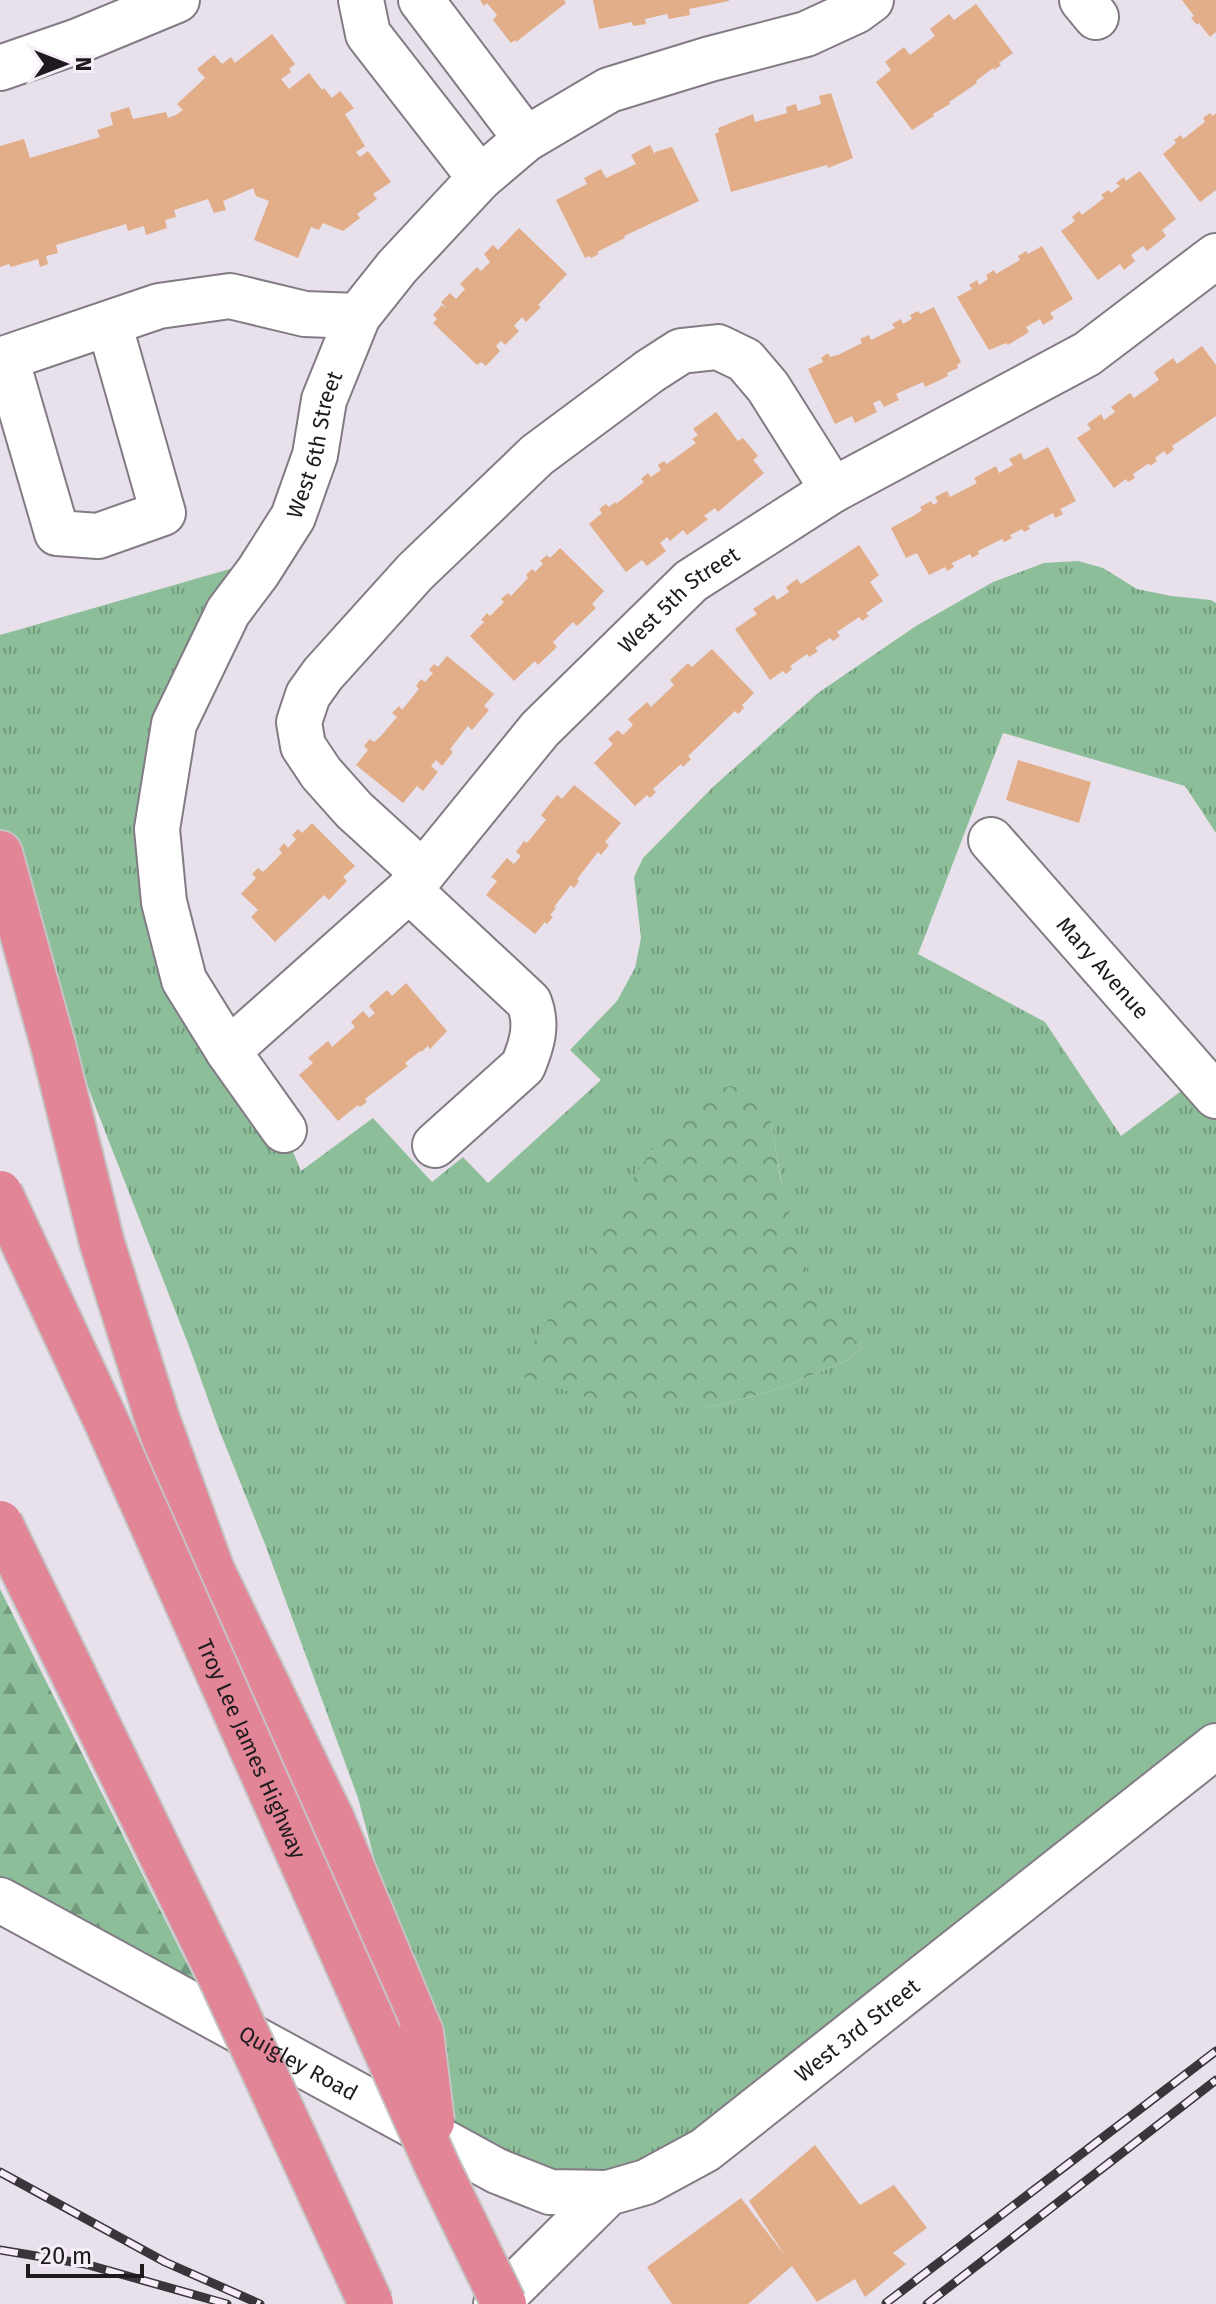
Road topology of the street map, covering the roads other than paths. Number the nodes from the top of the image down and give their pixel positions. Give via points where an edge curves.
1 (177, 0) edge
2 (361, 0) edge
3 (421, 0) edge
4 (871, 0) edge
5 (817, 13) edge
6 (0, 68) edge
7 (526, 139) junction
8 (480, 178) junction
9 (1216, 256) edge
10 (358, 316) junction
11 (109, 323) junction
12 (833, 490) junction
13 (991, 840) dead end
14 (0, 853) edge
15 (416, 882) junction
16 (228, 1051) junction
17 (1216, 1096) edge
18 (284, 1130) dead end
19 (435, 1145) dead end
20 (0, 1193) edge
21 (0, 1523) edge
22 (1213, 1754) edge
23 (0, 1900) edge
24 (438, 2168) junction
25 (608, 2193) junction
26 (371, 2304) edge
27 (496, 2304) edge
28 (504, 2304) edge

1 - 6 street
2 - 8 street via 368,34
3 - 7 street
4 - 5 street, West 6th Street via 856,11
5 - 7 street, West 6th Street via 806,34 609,90
7 - 8 street, West 6th Street
8 - 10 street, West 6th Street
9 - 12 street, West 5th Street via 1087,354
10 - 11 street via 305,314 230,296 159,306
10 - 16 street, West 6th Street via 324,400 315,455 293,517 228,612 174,724 157,829 164,902 184,980
11 - 11 street via 6,358 57,533 98,536 163,513
12 - 15 street, West 5th Street via 691,581 540,729
12 - 15 street via 768,387 745,360 718,347 681,351 537,455 415,572 323,674 308,695 299,722 303,746 321,773
13 - 17 street, Mary Avenue
14 - 24 highway, bridge via 102,1243 158,1421 212,1570 332,1819 421,2033
15 - 16 street, West 5th Street
15 - 19 street via 529,1002 534,1015 523,1066
16 - 18 street, West 6th Street
20 - 24 highway, Troy Lee James Highway, bridge
21 - 26 highway, bridge via 220,1976
22 - 25 street, West 3rd Street via 705,2150 646,2182
23 - 25 street, Quigley Road via 497,2171 550,2192
24 - 28 highway, Troy Lee James Highway, bridge
25 - 27 street, West 3rd Street

